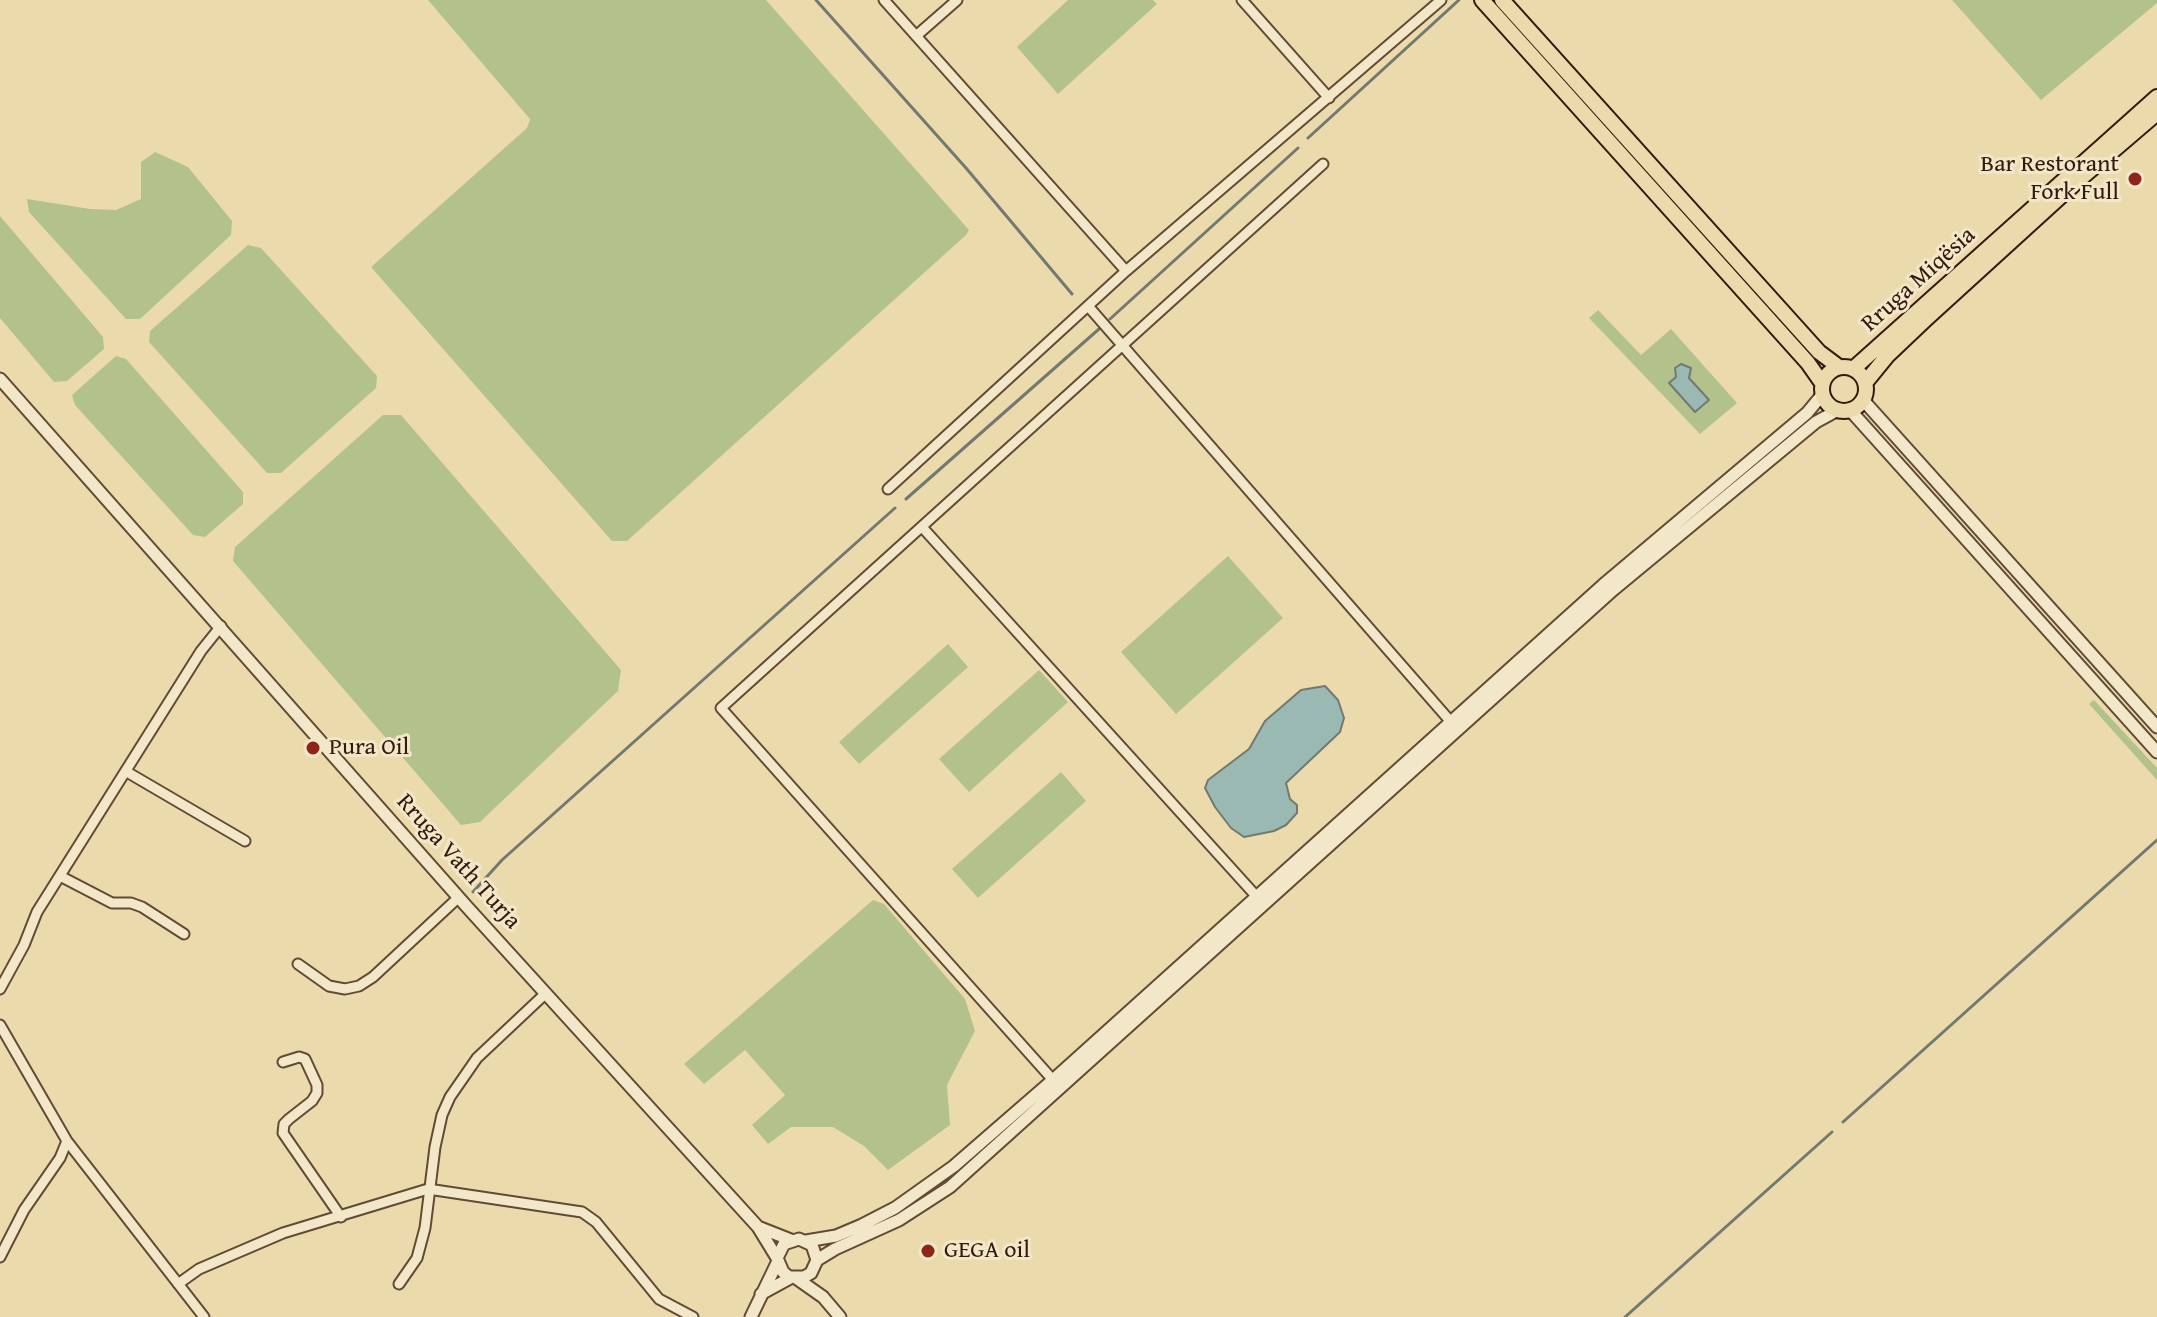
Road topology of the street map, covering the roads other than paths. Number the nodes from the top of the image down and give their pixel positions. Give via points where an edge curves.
1 (884, 0) edge
2 (957, 0) edge
3 (1242, 0) edge
4 (1441, 0) edge
5 (1482, 0) edge
6 (1502, 0) edge
7 (916, 36) junction
8 (2157, 97) edge
9 (1329, 98) junction
10 (2157, 113) edge
11 (1323, 164) dead end
12 (1126, 271) junction
13 (1088, 306) junction
14 (1122, 345) junction
15 (1846, 368) junction
16 (0, 379) edge
17 (1865, 383) junction
18 (1822, 389) junction
19 (1863, 400) junction
20 (1844, 410) junction
21 (888, 489) dead end
22 (922, 527) junction
23 (221, 626) junction
24 (1451, 722) junction
25 (2157, 727) edge
26 (2157, 752) edge
27 (127, 772) junction
28 (245, 841) dead end
29 (60, 876) junction
30 (459, 897) junction
31 (1257, 897) junction
32 (184, 934) dead end
33 (298, 964) dead end
34 (0, 989) edge
35 (545, 994) junction
36 (0, 1025) edge
37 (283, 1062) dead end
38 (1053, 1080) junction
39 (67, 1141) junction
40 (428, 1189) junction
41 (341, 1217) junction
42 (758, 1227) junction
43 (791, 1240) junction
44 (806, 1241) junction
45 (0, 1257) edge
46 (778, 1259) junction
47 (816, 1263) junction
48 (794, 1278) junction
49 (178, 1284) junction
50 (399, 1284) dead end
51 (761, 1294) junction
52 (823, 1297) junction
53 (203, 1316) edge
54 (693, 1317) edge
55 (751, 1317) edge
56 (840, 1317) edge

1 - 7 street
2 - 7 street
3 - 9 street
4 - 9 street
5 - 18 main road via 1798,351
6 - 15 main road via 1819,352
7 - 12 street
8 - 15 main road, Rruga Miqësia
9 - 12 street
10 - 17 main road, Rruga Miqësia via 1926,319
11 - 14 street
12 - 13 street
13 - 14 street
13 - 21 street
14 - 22 street
14 - 24 street
15 - 17 main road
15 - 18 main road via 1827,374
16 - 23 street, Rruga Vath Turja
17 - 19 main road
18 - 20 main road via 1829,406
18 - 24 street via 1800,419 1651,543
19 - 20 main road
19 - 25 street
20 - 26 street
20 - 47 street via 1816,422 1613,590 950,1187 899,1220 825,1253
22 - 31 street
22 - 38 street via 721,708
23 - 27 street
23 - 30 street, Rruga Vath Turja
24 - 31 street
27 - 28 street
27 - 29 street
29 - 32 street via 112,903 142,907
29 - 34 street
30 - 33 street via 359,986 329,986
30 - 35 street, Rruga Vath Turja
31 - 38 street
35 - 40 street via 477,1058 450,1097
35 - 42 street, Rruga Vath Turja
36 - 39 street
37 - 41 street via 305,1059 317,1093 284,1124 283,1133
38 - 44 street via 954,1166 895,1208 836,1236
39 - 45 street
39 - 49 street
40 - 41 street
40 - 50 street via 417,1258
40 - 54 street via 582,1212 659,1299
41 - 49 street via 240,1250
42 - 43 street, Rruga Vath Turja
42 - 46 street, Rruga Vath Turja
43 - 44 street, Rruga Vath Turja
43 - 46 street via 779,1250
44 - 47 street, Rruga Vath Turja
46 - 48 street, Rruga Vath Turja via 783,1272
46 - 51 street
47 - 48 street via 811,1273
47 - 52 street, Rruga Vath Turja
48 - 51 street
48 - 52 street, Rruga Vath Turja
49 - 53 street
51 - 55 street
52 - 56 street, Rruga Vath Turja

